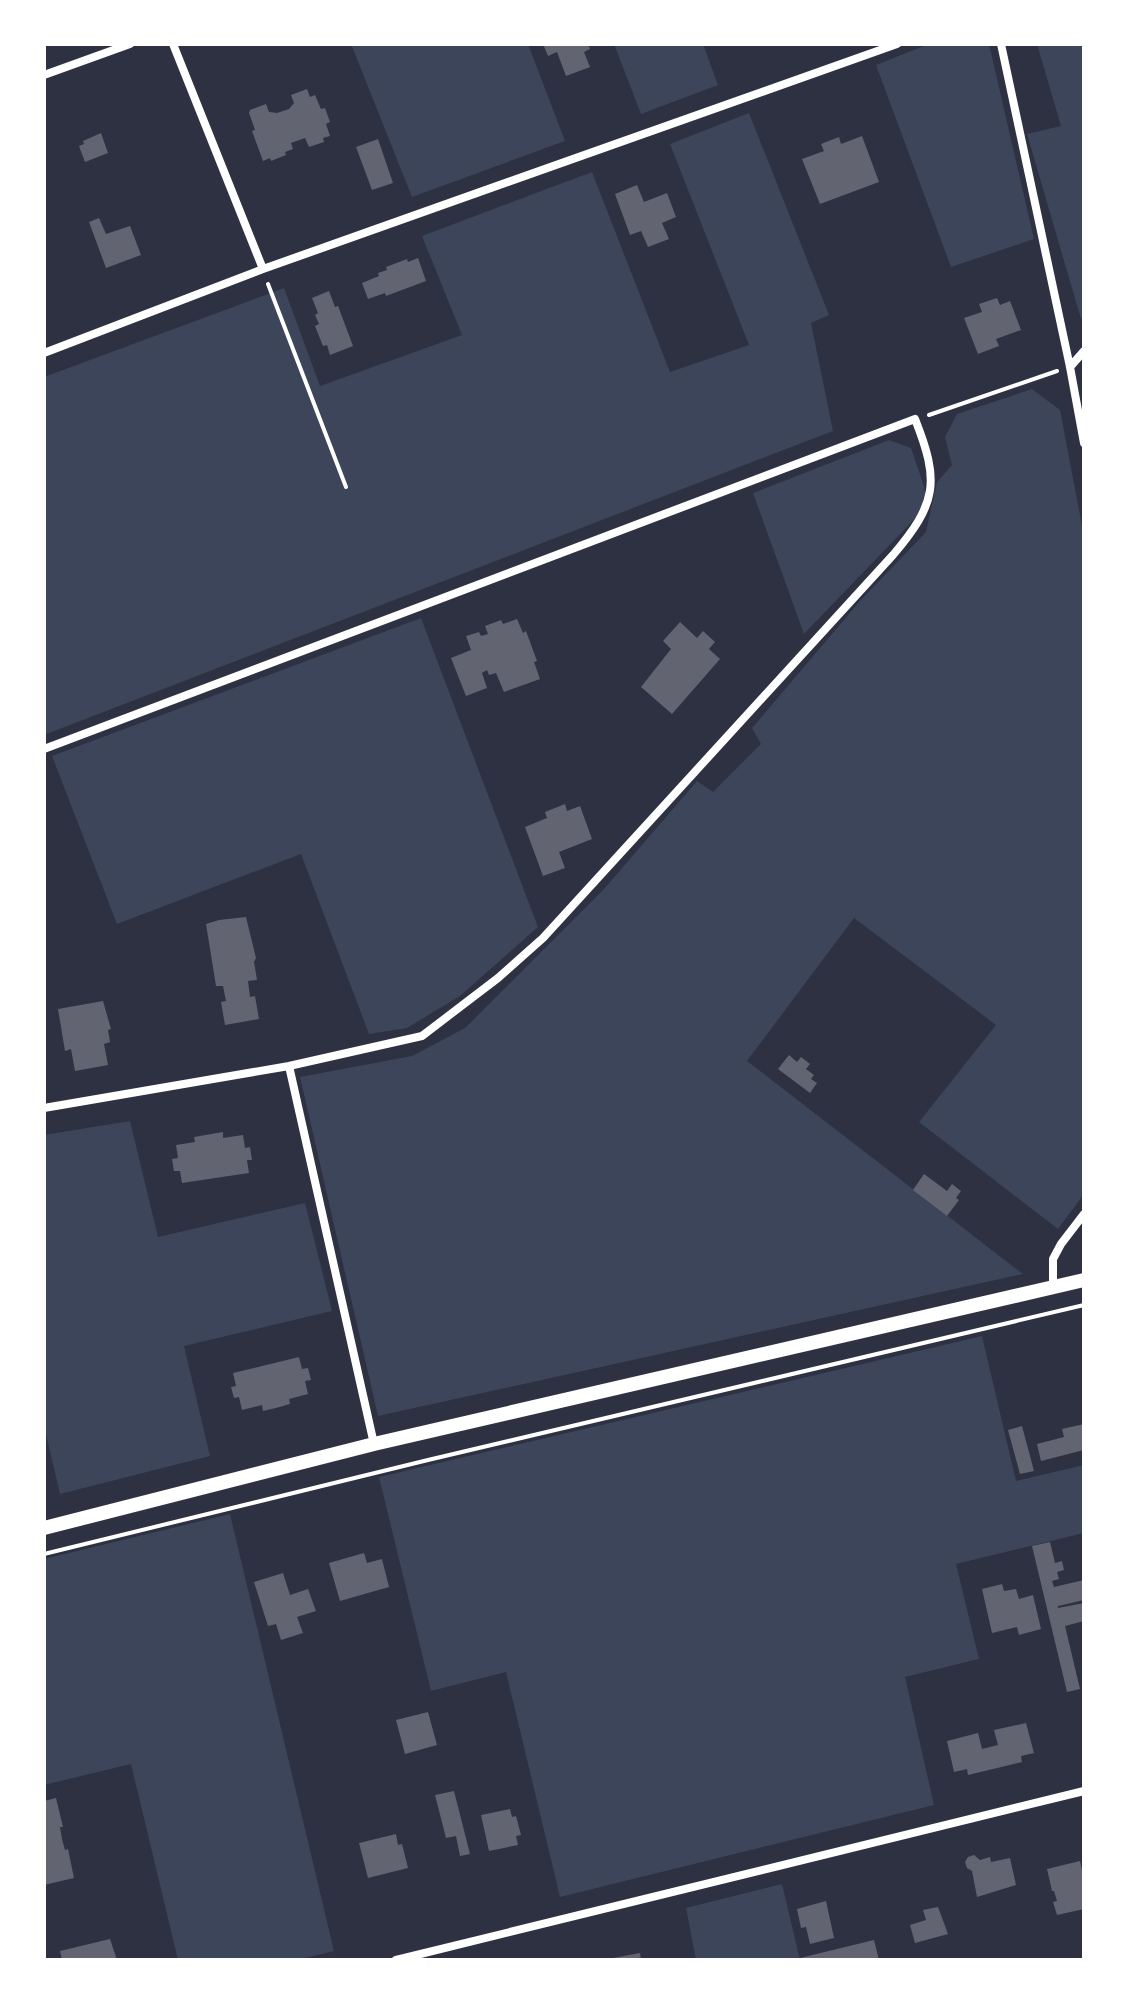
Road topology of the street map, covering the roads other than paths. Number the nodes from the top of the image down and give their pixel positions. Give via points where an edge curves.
1 (130, 44) edge
2 (173, 44) edge
3 (897, 44) edge
4 (1001, 44) edge
5 (44, 75) edge
6 (263, 269) junction
7 (1084, 351) edge
8 (44, 353) edge
9 (1070, 367) junction
10 (1084, 443) edge
11 (44, 749) edge
12 (289, 1066) junction
13 (44, 1108) edge
14 (1084, 1214) edge
15 (1084, 1280) edge
16 (1053, 1288) junction
17 (374, 1444) junction
18 (44, 1528) edge
19 (1084, 1791) edge
20 (396, 1960) edge

1 - 5 street
2 - 6 street
3 - 6 street
4 - 9 street
6 - 8 street
7 - 9 street
9 - 10 street
11 - 12 street via 915,419 932,476 928,505 910,534 543,938 422,1036
12 - 13 street
12 - 17 street
14 - 16 street via 1053,1259
15 - 16 main road
16 - 17 main road
17 - 18 main road
19 - 20 street

